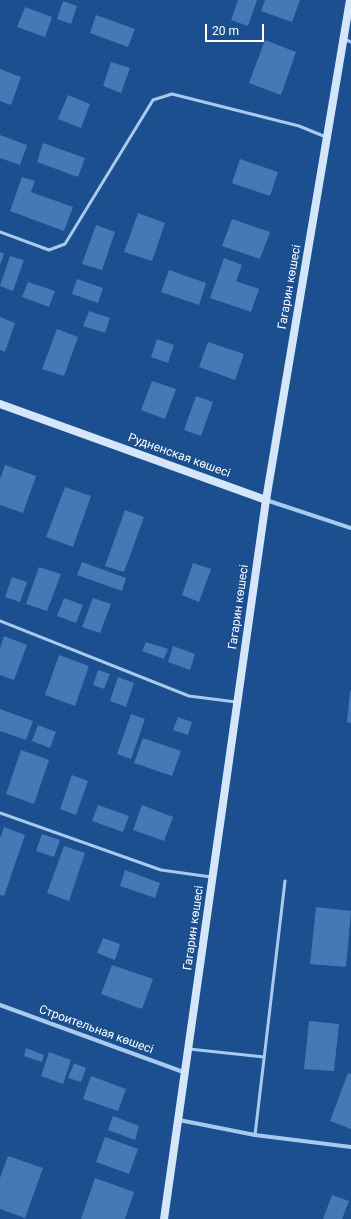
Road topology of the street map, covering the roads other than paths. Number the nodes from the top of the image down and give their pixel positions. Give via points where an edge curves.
1 (350, 0) edge
2 (347, 41) edge
3 (327, 138) junction
4 (0, 232) edge
5 (0, 404) edge
6 (266, 500) junction
7 (351, 528) edge
8 (0, 621) edge
9 (238, 703) junction
10 (0, 813) edge
11 (213, 878) junction
12 (285, 882) dead end
13 (0, 1006) edge
14 (189, 1049) junction
15 (264, 1057) junction
16 (186, 1073) junction
17 (179, 1120) junction
18 (255, 1135) junction
19 (351, 1148) edge
20 (164, 1219) edge

1 - 2 street, Гагарин көшесі
2 - 3 street, Гагарин көшесі
3 - 4 lane via 299,126 172,94 153,100 65,244 49,250
3 - 6 street, Гагарин көшесі
5 - 6 street, Рудненская көшесі
6 - 7 street, Рудненская көшесі
6 - 9 street, Гагарин көшесі
8 - 9 lane via 190,696
9 - 11 street, Гагарин көшесі
10 - 11 lane via 161,870
11 - 14 street, Гагарин көшесі
12 - 15 lane
13 - 16 street, Строительная көшесі
14 - 15 lane
14 - 16 street, Гагарин көшесі
15 - 18 lane
16 - 17 street, Гагарин көшесі
17 - 18 street
17 - 20 street, Гагарин көшесі
18 - 19 street

